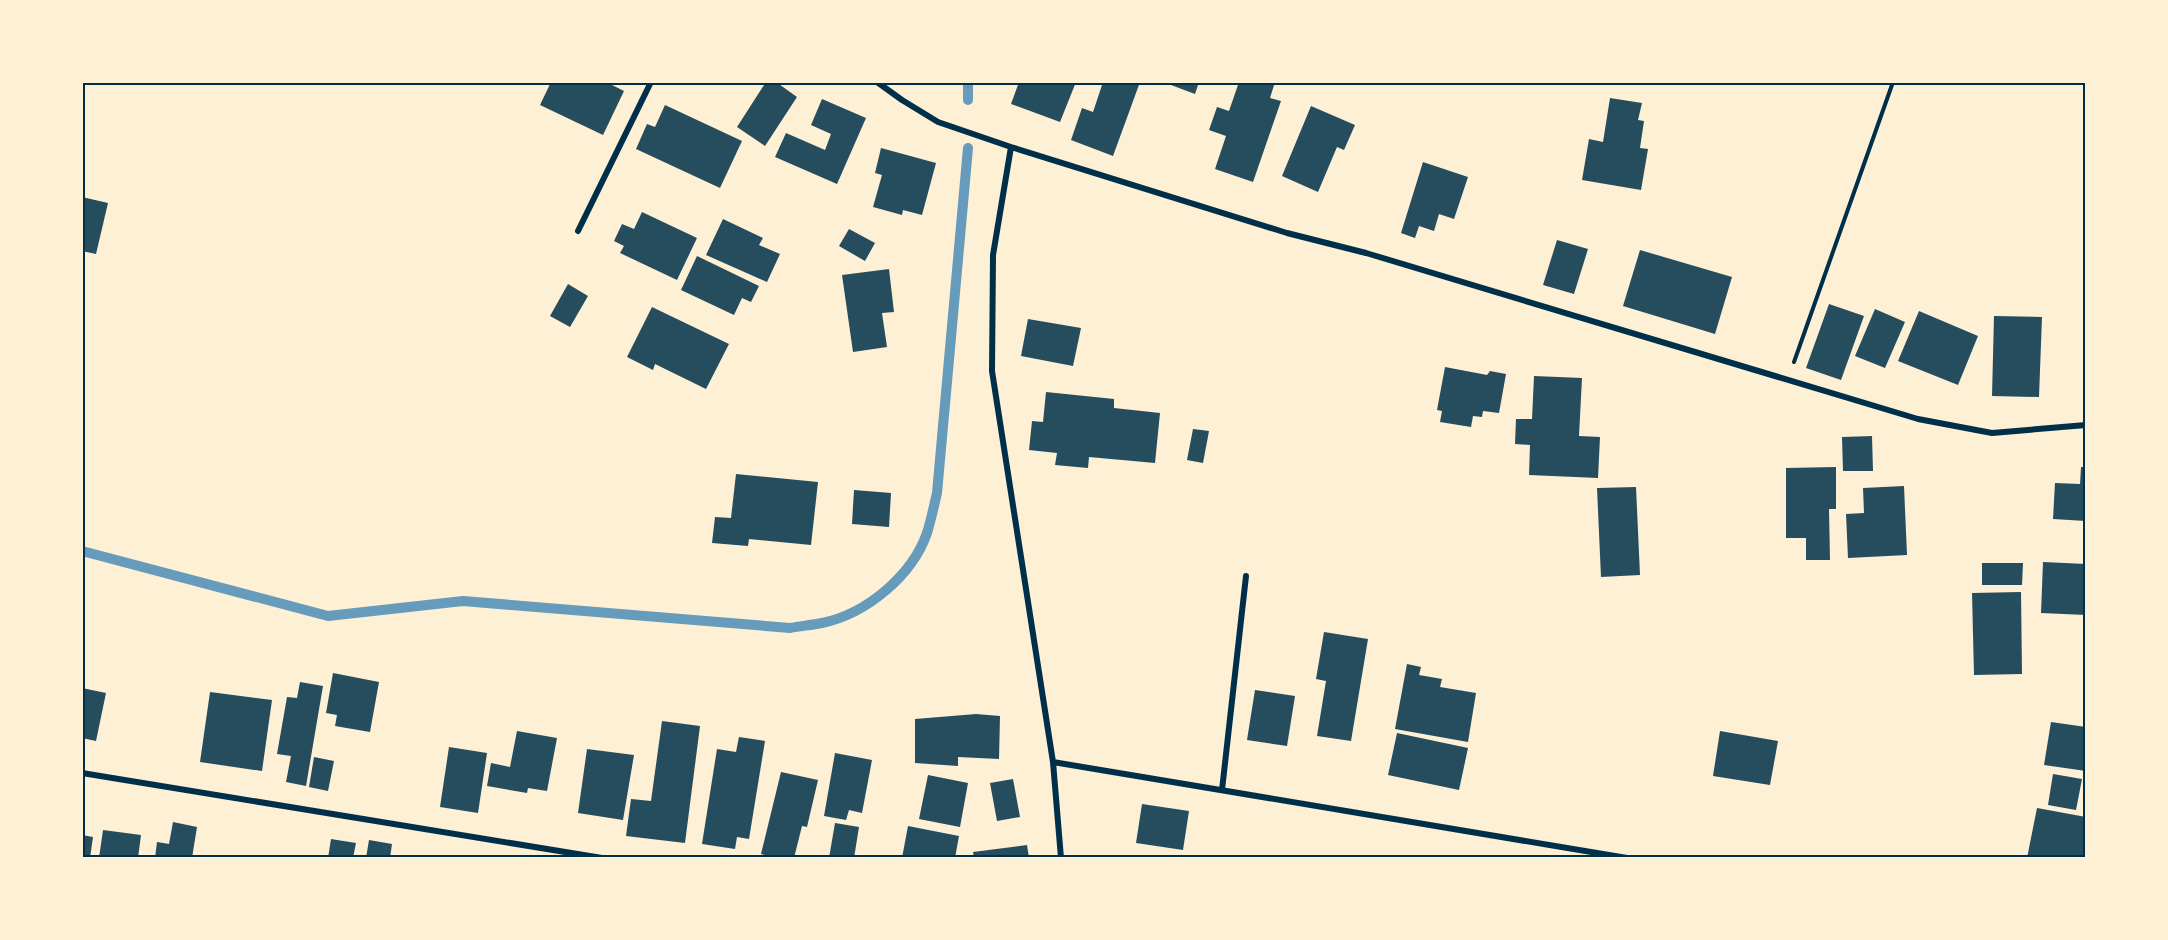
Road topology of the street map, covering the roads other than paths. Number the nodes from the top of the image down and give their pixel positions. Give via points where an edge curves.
1 (651, 82) edge
2 (877, 82) edge
3 (1011, 147) junction
4 (578, 231) dead end
5 (2085, 425) edge
6 (1246, 576) dead end
7 (1053, 762) junction
8 (82, 772) edge
9 (1222, 790) junction
10 (602, 858) edge
11 (1061, 858) edge
12 (1627, 858) edge

1 - 4 street
2 - 3 street via 938,122
3 - 5 street via 1287,233 1366,253 1918,419 1992,433
3 - 7 street via 993,255 992,371
6 - 9 street
7 - 9 street
7 - 11 street
8 - 10 street
9 - 12 street

